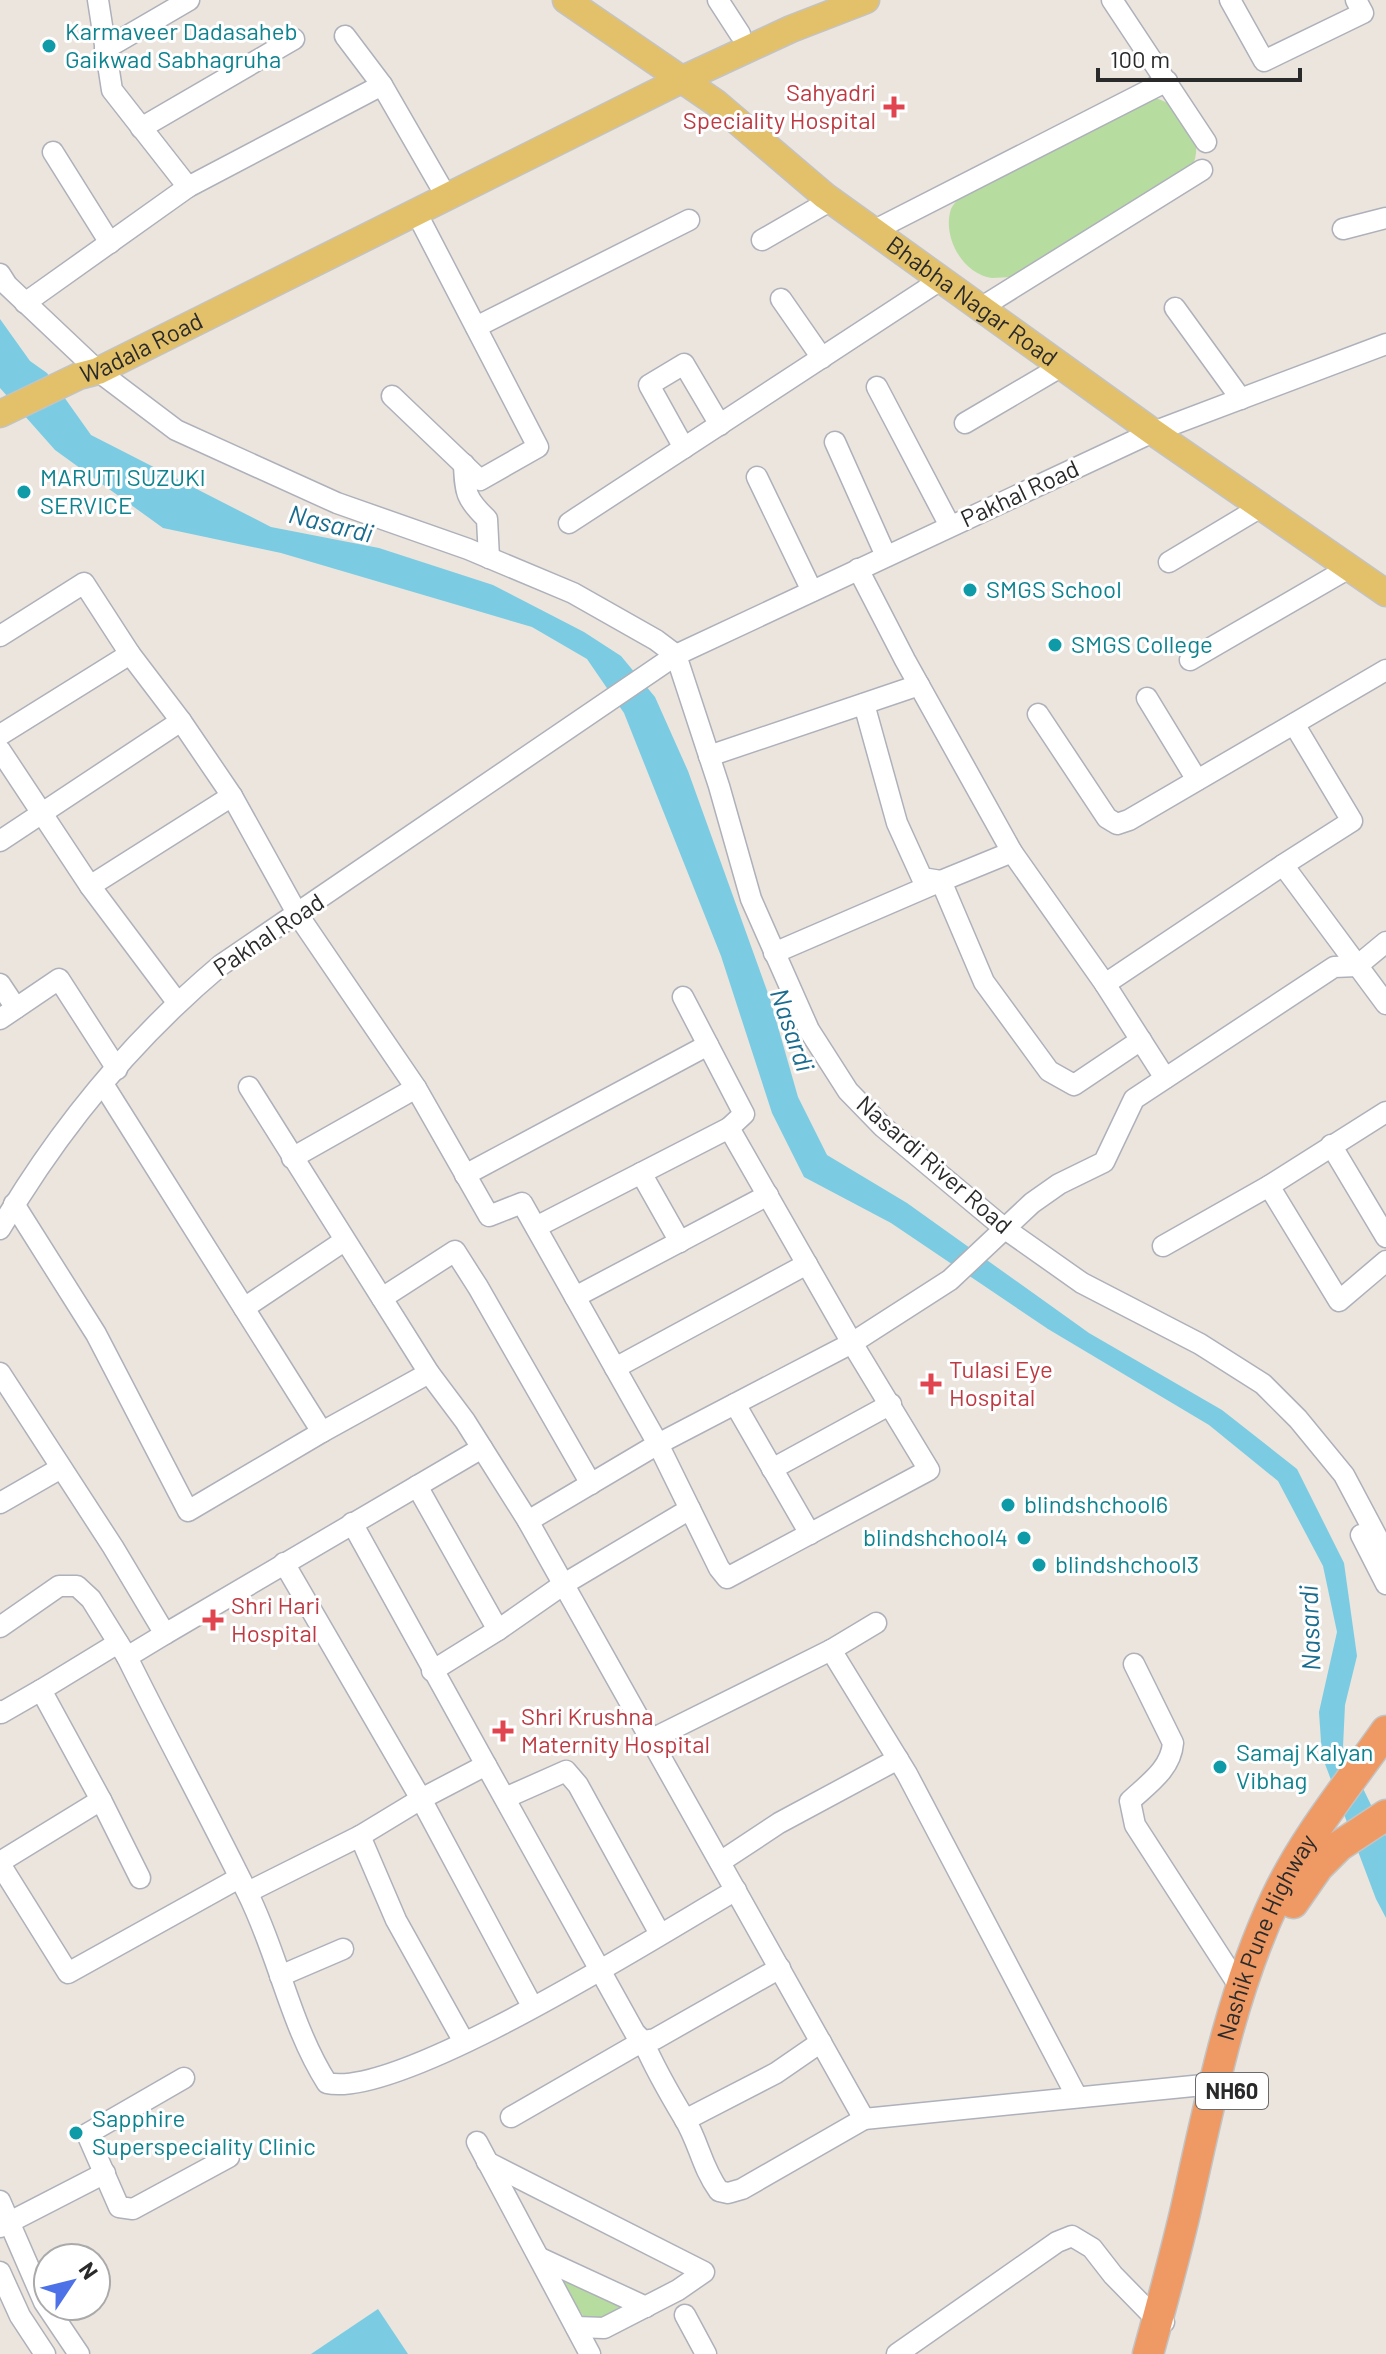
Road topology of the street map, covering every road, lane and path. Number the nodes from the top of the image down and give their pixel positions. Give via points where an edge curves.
1 (98, 0) edge
2 (189, 0) edge
3 (566, 0) edge
4 (718, 0) edge
5 (822, 0) edge
6 (866, 0) edge
7 (1112, 0) edge
8 (1230, 0) edge
9 (1356, 0) edge
10 (740, 34) junction
11 (345, 36) dead end
12 (294, 39) dead end
13 (105, 49) junction
14 (674, 75) junction
15 (1167, 81) junction
16 (382, 85) junction
17 (141, 128) junction
18 (1206, 142) dead end
19 (53, 152) dead end
20 (1202, 170) dead end
21 (188, 187) junction
22 (443, 192) junction
23 (833, 199) junction
24 (416, 212) junction
25 (1386, 218) edge
26 (689, 220) dead end
27 (1343, 229) dead end
28 (875, 230) junction
29 (762, 240) dead end
30 (110, 243) junction
31 (0, 274) edge
32 (942, 279) junction
33 (781, 299) dead end
34 (25, 303) junction
35 (982, 307) junction
36 (1175, 308) dead end
37 (476, 327) junction
38 (1386, 344) edge
39 (822, 358) junction
40 (1062, 366) junction
41 (89, 370) junction
42 (877, 387) dead end
43 (392, 396) dead end
44 (1241, 399) junction
45 (0, 414) edge
46 (965, 423) dead end
47 (720, 425) junction
48 (1153, 432) junction
49 (835, 442) dead end
50 (684, 448) junction
51 (464, 464) junction
52 (757, 477) dead end
53 (1261, 507) junction
54 (569, 523) dead end
55 (950, 526) junction
56 (886, 556) junction
57 (489, 558) junction
58 (1169, 562) dead end
59 (1349, 568) junction
60 (858, 569) junction
61 (812, 591) junction
62 (1386, 593) edge
63 (0, 636) edge
64 (130, 654) junction
65 (670, 660) junction
66 (1190, 660) dead end
67 (1386, 670) edge
68 (919, 685) junction
69 (1147, 698) dead end
70 (864, 704) junction
71 (1038, 714) dead end
72 (181, 721) junction
73 (1294, 724) junction
74 (0, 735) edge
75 (0, 750) edge
76 (709, 756) junction
77 (1197, 780) junction
78 (232, 796) junction
79 (43, 813) junction
80 (0, 841) edge
81 (1012, 852) junction
82 (1283, 865) junction
83 (941, 881) junction
84 (90, 886) junction
85 (298, 915) junction
86 (1386, 942) edge
87 (774, 953) junction
88 (1357, 966) junction
89 (0, 984) edge
90 (1105, 984) junction
91 (683, 997) dead end
92 (177, 1002) junction
93 (1386, 1004) edge
94 (8, 1014) edge
95 (1141, 1040) junction
96 (708, 1045) junction
97 (110, 1077) junction
98 (1165, 1078) junction
99 (249, 1087) dead end
100 (416, 1088) junction
101 (1386, 1112) edge
102 (729, 1128) junction
103 (1331, 1145) junction
104 (292, 1158) junction
105 (641, 1173) junction
106 (465, 1175) junction
107 (1269, 1186) junction
108 (768, 1195) junction
109 (14, 1204) junction
110 (536, 1227) junction
111 (0, 1229) edge
112 (999, 1234) junction
113 (1386, 1237) edge
114 (344, 1241) junction
115 (680, 1242) junction
116 (1163, 1246) dead end
117 (1386, 1261) edge
118 (807, 1264) junction
119 (575, 1297) junction
120 (382, 1298) junction
121 (244, 1308) junction
122 (852, 1343) junction
123 (615, 1368) junction
124 (0, 1373) edge
125 (429, 1373) junction
126 (735, 1404) junction
127 (891, 1404) junction
128 (322, 1432) junction
129 (658, 1444) junction
130 (482, 1448) junction
131 (1325, 1450) junction
132 (61, 1468) junction
133 (772, 1469) junction
134 (591, 1484) junction
135 (417, 1486) junction
136 (0, 1503) edge
137 (690, 1509) junction
138 (528, 1521) junction
139 (352, 1523) junction
140 (810, 1534) junction
141 (1386, 1554) edge
142 (284, 1563) junction
143 (564, 1584) junction
144 (1386, 1584) edge
145 (876, 1623) dead end
146 (0, 1627) edge
147 (498, 1630) junction
148 (165, 1634) junction
149 (122, 1650) junction
150 (831, 1650) junction
151 (1134, 1664) dead end
152 (432, 1671) junction
153 (41, 1690) junction
154 (0, 1714) edge
155 (1386, 1731) edge
156 (652, 1739) junction
157 (898, 1759) junction
158 (486, 1765) junction
159 (505, 1798) junction
160 (421, 1799) junction
161 (101, 1800) junction
162 (1386, 1815) edge
163 (360, 1836) junction
164 (720, 1862) junction
165 (0, 1863) edge
166 (140, 1878) dead end
167 (243, 1885) junction
168 (736, 1890) junction
169 (660, 1934) junction
170 (343, 1949) dead end
171 (780, 1968) junction
172 (598, 1970) junction
173 (280, 1976) junction
174 (1241, 1989) junction
175 (532, 2006) junction
176 (643, 2041) junction
177 (464, 2042) junction
178 (821, 2042) junction
179 (184, 2078) dead end
180 (1223, 2085) junction
181 (1077, 2097) junction
182 (511, 2117) dead end
183 (864, 2119) junction
184 (685, 2120) junction
185 (477, 2142) dead end
186 (229, 2157) dead end
187 (487, 2162) junction
188 (105, 2173) junction
189 (0, 2201) edge
190 (5, 2226) edge
191 (540, 2258) junction
192 (0, 2272) edge
193 (646, 2307) junction
194 (685, 2315) dead end
195 (1165, 2322) junction
196 (576, 2327) junction
197 (45, 2354) edge
198 (79, 2354) edge
199 (590, 2354) edge
200 (706, 2354) edge
201 (897, 2354) edge
202 (1148, 2354) edge
203 (1163, 2354) edge

1 - 13 street
2 - 13 street
3 - 14 main road, Bhabha Nagar Road
4 - 10 street
5 - 10 main road, Wadala Road
6 - 14 main road, Wadala Road
7 - 15 street
8 - 9 street via 1264,61 1363,13
10 - 14 main road, Wadala Road
11 - 16 street
12 - 17 street
13 - 17 street via 112,90
14 - 22 main road, Wadala Road
14 - 23 main road, Bhabha Nagar Road
15 - 18 street
15 - 28 street
16 - 21 street
16 - 22 street
17 - 21 street
19 - 30 street
20 - 35 street
21 - 30 street
22 - 24 main road, Wadala Road
22 - 41 main road, Wadala Road
23 - 28 main road, Bhabha Nagar Road
23 - 29 street
24 - 37 street
24 - 41 main road, Wadala Road
25 - 27 street
26 - 37 street
28 - 32 main road, Bhabha Nagar Road
30 - 34 street
31 - 34 street
32 - 35 main road, Bhabha Nagar Road
32 - 39 street
33 - 39 street
34 - 41 street
35 - 40 main road, Bhabha Nagar Road
36 - 44 street
37 - 51 street via 538,447 480,480
38 - 44 street, Pakhal Road
39 - 47 street
40 - 46 street
40 - 48 main road, Bhabha Nagar Road
41 - 45 main road
41 - 57 street via 176,430 337,503
42 - 55 street
43 - 51 street
44 - 48 street, Pakhal Road
47 - 50 street
47 - 50 street via 684,364 649,385
48 - 53 main road, Bhabha Nagar Road
48 - 55 street, Pakhal Road
49 - 56 street
50 - 54 street
51 - 57 street via 469,501 487,519
52 - 61 street
53 - 58 street
53 - 59 main road, Bhabha Nagar Road
55 - 56 street, Pakhal Road
56 - 60 street, Pakhal Road
57 - 65 street via 573,593 656,640
59 - 62 main road, Bhabha Nagar Road
59 - 66 street
60 - 61 street, Pakhal Road
60 - 68 street
61 - 65 street, Pakhal Road
63 - 64 street via 84,583
64 - 72 street
64 - 74 street
65 - 76 street, Nasardi River Road
65 - 85 street, Pakhal Road
67 - 73 street
68 - 70 street
68 - 81 street
69 - 77 street
70 - 76 street
70 - 83 street via 897,823 922,878
71 - 77 street via 1107,818 1117,824
72 - 78 street
72 - 79 street
73 - 77 street
73 - 82 street via 1352,821
75 - 79 street
76 - 87 street, Nasardi River Road via 751,899
78 - 84 street
78 - 85 street
79 - 80 street
79 - 84 street
81 - 83 street
81 - 90 street
82 - 88 street
82 - 90 street
83 - 87 street
83 - 95 street via 984,982 1049,1071 1074,1085
84 - 92 street
85 - 92 street, Pakhal Road via 221,965
85 - 100 street
86 - 88 street
87 - 112 street, Nasardi River Road via 809,1030 848,1091
88 - 93 street
88 - 98 street via 1334,967
89 - 94 street
90 - 95 street
91 - 96 street
92 - 97 street, Pakhal Road
94 - 97 street via 59,979
95 - 98 street
96 - 102 street via 744,1114
96 - 106 street
97 - 109 street, Pakhal Road
97 - 121 street
98 - 112 street via 1134,1099 1104,1162 1059,1184
99 - 104 street
100 - 104 street
100 - 106 street
101 - 103 street
102 - 105 street
102 - 108 street
103 - 107 street
103 - 113 street
104 - 114 street
105 - 110 street
105 - 115 street
106 - 110 street via 489,1216 522,1203
107 - 116 street
107 - 117 street via 1339,1301
108 - 115 street
108 - 118 street
109 - 111 street, Pakhal Road
109 - 128 street via 96,1334 188,1511
110 - 119 street
112 - 122 street via 950,1280
112 - 131 street, Nasardi River Road via 1247,1371
114 - 120 street
114 - 121 street
115 - 119 street
118 - 122 street
118 - 123 street
119 - 123 street
120 - 125 street
120 - 134 street via 455,1251
121 - 128 street
122 - 126 street
122 - 127 street
123 - 129 street
124 - 132 street
125 - 128 street
125 - 130 street
126 - 129 street
126 - 133 street
127 - 133 street
127 - 140 street via 929,1470
129 - 134 street
129 - 137 street
130 - 135 street
130 - 138 street
131 - 141 street, Nasardi River Road
131 - 144 street via 1334,1483
132 - 136 street
132 - 148 street
133 - 140 street
134 - 138 street
135 - 139 street
135 - 147 street
137 - 140 street via 727,1578
137 - 143 street
138 - 143 street
139 - 142 street
139 - 152 street
142 - 148 street
142 - 160 street
143 - 147 street
143 - 156 street
145 - 150 street
146 - 149 street via 59,1586 77,1586
147 - 152 street
148 - 149 street
149 - 153 street
149 - 167 street
150 - 156 street
150 - 157 street
151 - 174 street via 1173,1743 1172,1757 1130,1801 1135,1825
152 - 158 street
153 - 154 street
153 - 161 street
155 - 174 highway, Nashik Pune Highway / NH60 via 1308,1840 1276,1898
156 - 164 street
157 - 164 street via 779,1823
157 - 181 street
158 - 159 street
158 - 160 street
159 - 169 street via 566,1771
159 - 172 street
160 - 163 street
160 - 175 street
161 - 165 street
161 - 166 street
162 - 180 highway, Nashik Pune Highway / NH60 via 1339,1846 1289,1909
163 - 167 street
163 - 177 street via 396,1920
164 - 168 street
165 - 167 street via 68,1973
167 - 173 street
168 - 169 street
168 - 171 street
169 - 172 street
170 - 173 street
171 - 176 street
171 - 178 street
172 - 175 street
172 - 176 street
173 - 177 street via 327,2083 393,2073
174 - 180 highway, Nashik Pune Highway / NH60
175 - 177 street
176 - 182 street
176 - 184 street
178 - 183 street
178 - 184 street via 776,2073
179 - 188 street via 87,2134
180 - 181 street
180 - 195 highway, Nashik Pune Highway / NH60
181 - 183 street
183 - 184 street via 728,2193 719,2191 707,2174
185 - 187 street
186 - 188 street via 133,2209 119,2207
187 - 191 street
187 - 193 street via 704,2272
188 - 190 street
189 - 190 street
190 - 198 street via 44,2302
191 - 193 street
191 - 196 street
192 - 197 street
193 - 196 street via 604,2328
194 - 200 street
195 - 201 street via 1113,2275 1092,2248 1072,2236
195 - 202 highway, Nashik Pune Highway / NH60
195 - 203 highway, Nashik Pune Highway / NH60
196 - 199 street

